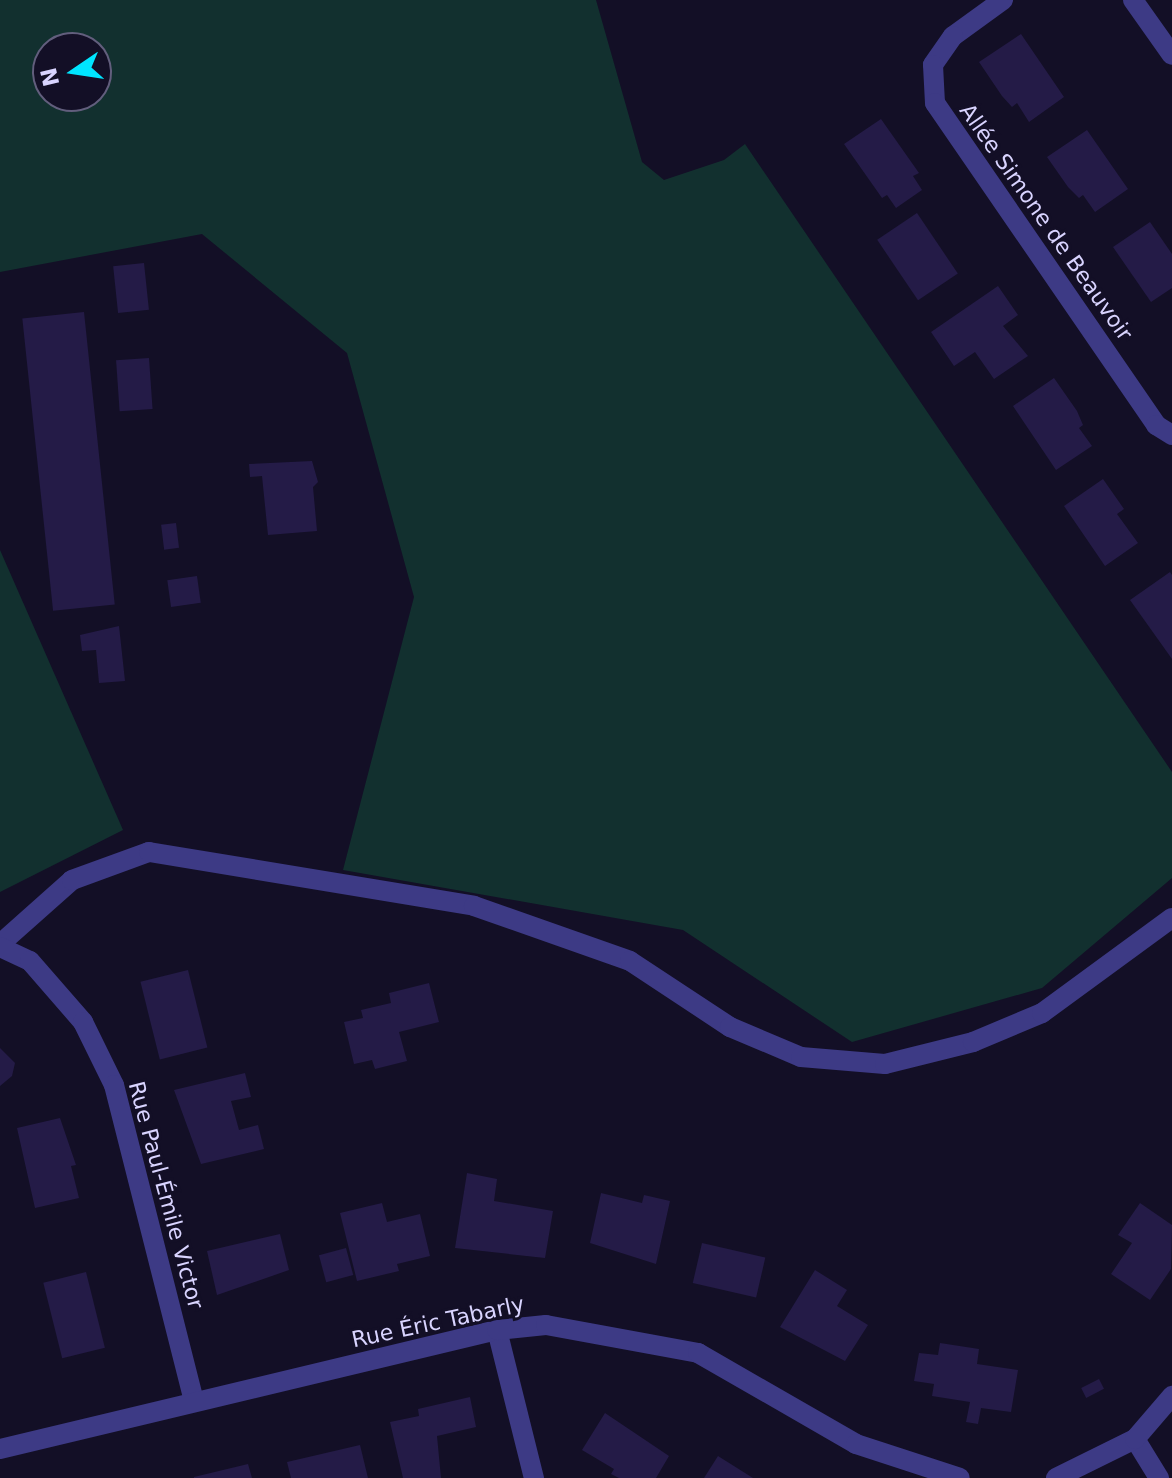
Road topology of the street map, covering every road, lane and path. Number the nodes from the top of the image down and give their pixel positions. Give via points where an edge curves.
1 (1003, 0) edge
2 (1133, 0) edge
3 (1172, 55) edge
4 (1172, 435) edge
5 (1172, 918) edge
6 (0, 946) edge
7 (497, 1330) junction
8 (1172, 1396) edge
9 (194, 1402) junction
10 (1135, 1439) junction
11 (0, 1449) edge
12 (534, 1478) edge
13 (960, 1478) edge
14 (1056, 1478) edge
15 (1159, 1478) edge

1 - 4 street, Allée Simone de Beauvoir via 953,36 933,65 935,103 1156,425
2 - 3 street
5 - 6 street via 1042,1013 973,1042 885,1064 801,1057 730,1027 630,961 474,906 149,852 72,880
6 - 9 street, Rue Paul-Émile Victor via 30,961 83,1022 114,1085
7 - 9 street, Rue Éric Tabarly
7 - 12 street
7 - 13 street, Rue Éric Tabarly via 546,1325 698,1353 856,1444
8 - 10 street
9 - 11 street, Rue Éric Tabarly
10 - 14 street
10 - 15 street

